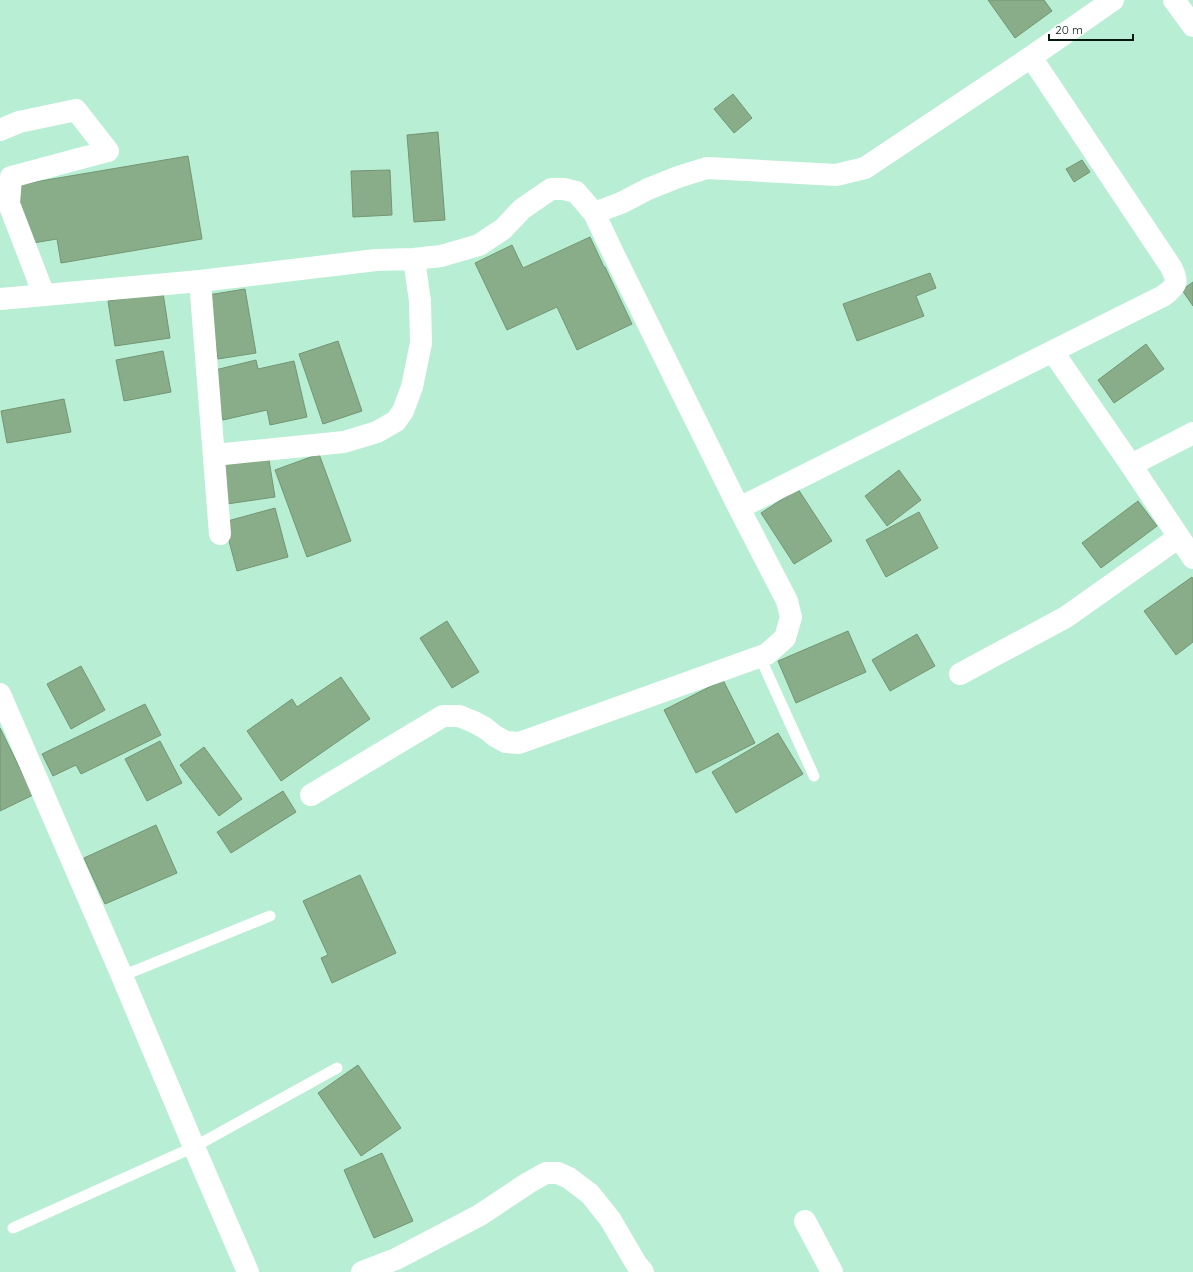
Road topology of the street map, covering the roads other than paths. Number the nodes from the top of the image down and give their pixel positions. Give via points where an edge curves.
1 (1114, 0) edge
2 (1174, 0) edge
3 (1193, 26) edge
4 (1031, 57) junction
5 (0, 130) edge
6 (594, 213) junction
7 (414, 259) junction
8 (200, 281) junction
9 (44, 295) junction
10 (0, 299) edge
11 (1053, 352) junction
12 (1193, 433) edge
13 (214, 455) junction
14 (1131, 465) junction
15 (739, 508) junction
16 (220, 534) dead end
17 (1179, 537) junction
18 (1193, 558) edge
19 (760, 657) junction
20 (960, 674) dead end
21 (0, 694) edge
22 (814, 776) dead end
23 (311, 795) dead end
24 (270, 916) dead end
25 (122, 976) junction
26 (337, 1068) dead end
27 (194, 1147) junction
28 (806, 1221) dead end
29 (13, 1228) dead end
30 (248, 1272) edge
31 (362, 1272) edge
32 (642, 1272) edge
33 (832, 1272) edge

1 - 4 street
2 - 3 street
4 - 6 street via 865,168 836,175 707,168 672,179
4 - 11 street via 1171,267 1176,283 1172,290 1163,296
5 - 9 street via 20,122 76,110 108,151 11,177 9,204
6 - 7 street via 576,192 551,189 522,209 503,229 479,245 441,256
6 - 15 street
7 - 8 street via 376,260
7 - 13 street via 420,301 421,343 412,387 403,411 396,421 377,432 344,442
8 - 9 street
8 - 13 street
9 - 10 street
11 - 14 street
11 - 15 street
12 - 14 street
13 - 16 street
14 - 17 street
15 - 19 street via 787,601 791,617 785,638
17 - 18 street
17 - 20 street via 1066,617
19 - 22 lane
19 - 23 street via 519,743 506,742 485,728 459,716 443,716
21 - 25 street
24 - 25 lane
25 - 27 street
26 - 27 lane
27 - 29 lane
27 - 30 street
28 - 33 street
31 - 32 street via 396,1260 480,1215 546,1173 558,1173 590,1194 610,1219

